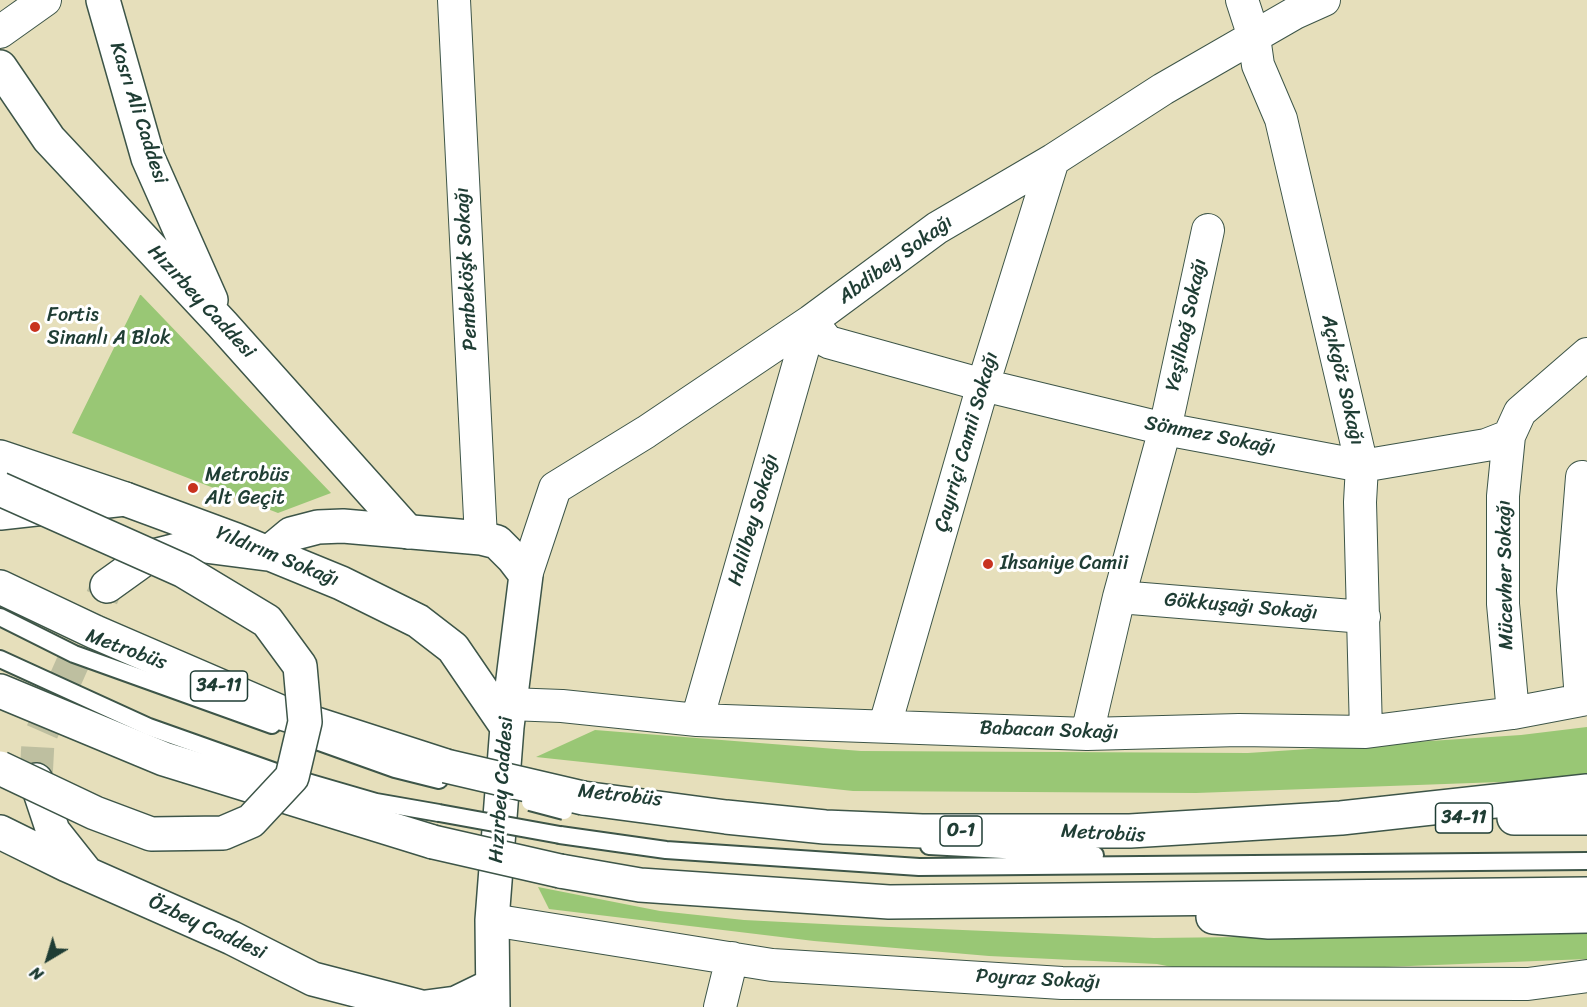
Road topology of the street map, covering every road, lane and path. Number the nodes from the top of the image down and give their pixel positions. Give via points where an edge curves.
1 (45, 0) edge
2 (103, 0) edge
3 (454, 0) edge
4 (1242, 0) edge
5 (1324, 0) edge
6 (0, 32) edge
7 (1254, 37) junction
8 (0, 67) edge
9 (1053, 160) junction
10 (1208, 230) dead end
11 (812, 321) junction
12 (222, 324) junction
13 (1587, 354) edge
14 (983, 385) junction
15 (1165, 429) junction
16 (1509, 436) junction
17 (0, 457) edge
18 (1362, 466) junction
19 (1582, 477) dead end
20 (0, 489) edge
21 (125, 499) junction
22 (0, 513) edge
23 (408, 532) junction
24 (481, 538) junction
25 (267, 554) junction
26 (525, 574) junction
27 (107, 586) tunnel mouth
28 (0, 587) edge
29 (1119, 597) junction
30 (0, 617) edge
31 (1364, 617) junction
32 (0, 659) edge
33 (4, 693) edge
34 (1584, 700) edge
35 (1513, 713) junction
36 (508, 715) junction
37 (697, 720) junction
38 (885, 725) junction
39 (1366, 732) junction
40 (1088, 735) junction
41 (0, 768) edge
42 (443, 773) junction
43 (36, 780) tunnel mouth
44 (1587, 791) edge
45 (573, 804) junction
46 (1341, 818) junction
47 (1587, 818) edge
48 (436, 828) junction
49 (0, 832) edge
50 (1587, 861) edge
51 (1267, 863) junction
52 (88, 875) junction
53 (1587, 894) edge
54 (1092, 900) junction
55 (1587, 916) edge
56 (492, 920) junction
57 (732, 958) junction
58 (1587, 976) edge
59 (1365, 995) edge
60 (492, 996) edge
61 (1219, 996) edge
62 (1527, 996) edge
63 (421, 1007) edge
64 (426, 1007) edge
65 (720, 1007) edge

1 - 6 street
2 - 12 main road, Kasrı Ali Caddesi via 148,158
3 - 24 street, Pembeköşk Sokağı
4 - 7 street, Açıkgöz Sokağı
5 - 7 street, Abdibey Sokağı
7 - 9 street, Abdibey Sokağı via 1163,89
7 - 18 street, Açıkgöz Sokağı via 1258,65 1281,119
8 - 12 main road, Hızırbey Caddesi via 49,139
9 - 11 street, Abdibey Sokağı via 937,228
9 - 14 street, Çayıriçi Camii Sokağı
10 - 15 street, Yeşilbağ Sokağı
11 - 14 street, Sönmez Sokağı via 828,342
11 - 26 street, Abdibey Sokağı via 555,488
11 - 37 street, Halilbey Sokağı
12 - 23 main road, Hızırbey Caddesi
13 - 16 street via 1520,412
14 - 15 street, Sönmez Sokağı
14 - 38 street, Çayıriçi Camii Sokağı
15 - 18 street, Sönmez Sokağı
15 - 29 street, Yeşilbağ Sokağı
16 - 18 street, Sönmez Sokağı via 1486,445
16 - 35 street, Mücevher Sokağı via 1503,496 1503,604
17 - 21 main road, Yıldırım Sokağı
18 - 31 street, Açıkgöz Sokağı
19 - 34 street via 1573,590
20 - 41 main road, bridge via 184,571 267,621 300,666 305,722 292,777 251,820 223,833 152,834 95,813
21 - 22 main road
21 - 25 main road, Yıldırım Sokağı
23 - 24 main road
23 - 25 main road via 318,527 291,534
24 - 26 main road via 496,542
25 - 27 main road via 197,545 146,558
25 - 36 main road, Yıldırım Sokağı via 341,583 418,621 453,648
26 - 36 main road, Hızırbey Caddesi
28 - 42 main road, 34-11 via 285,714
29 - 31 street, Gökkuşağı Sokağı
29 - 40 street, Yeşilbağ Sokağı
30 - 42 lane, Metrobüs via 74,654 395,769
31 - 39 street, Açıkgöz Sokağı
32 - 48 lane, Metrobüs via 149,727 290,777 376,802
33 - 48 main road via 164,759
34 - 35 street, Babacan Sokağı
35 - 39 street, Babacan Sokağı
36 - 37 street, Babacan Sokağı via 562,706
36 - 56 main road, Hızırbey Caddesi
37 - 38 street, Babacan Sokağı
38 - 40 street, Babacan Sokağı
39 - 40 street, Babacan Sokağı via 1239,730
42 - 45 main road, O-1, bridge
43 - 52 main road via 53,831
44 - 46 main road
45 - 46 main road, O-1 via 825,827 922,831 1130,831
45 - 51 lane, Metrobüs via 850,842
46 - 47 main road, 34-11
48 - 51 lane, Metrobüs, bridge via 560,835 666,850 919,867
48 - 54 main road, bridge via 560,871 640,885 889,902
49 - 52 main road, Özbey Caddesi
50 - 51 lane, Metrobüs
52 - 63 main road, Özbey Caddesi via 232,938 313,979
53 - 54 main road
54 - 55 main road via 1269,922
56 - 57 street, Poyraz Sokağı
56 - 60 main road, Hızırbey Caddesi
57 - 61 street, Poyraz Sokağı via 772,965
57 - 65 street
58 - 62 street, Poyraz Sokağı
59 - 61 street, Poyraz Sokağı
59 - 62 street, Poyraz Sokağı
60 - 64 main road

